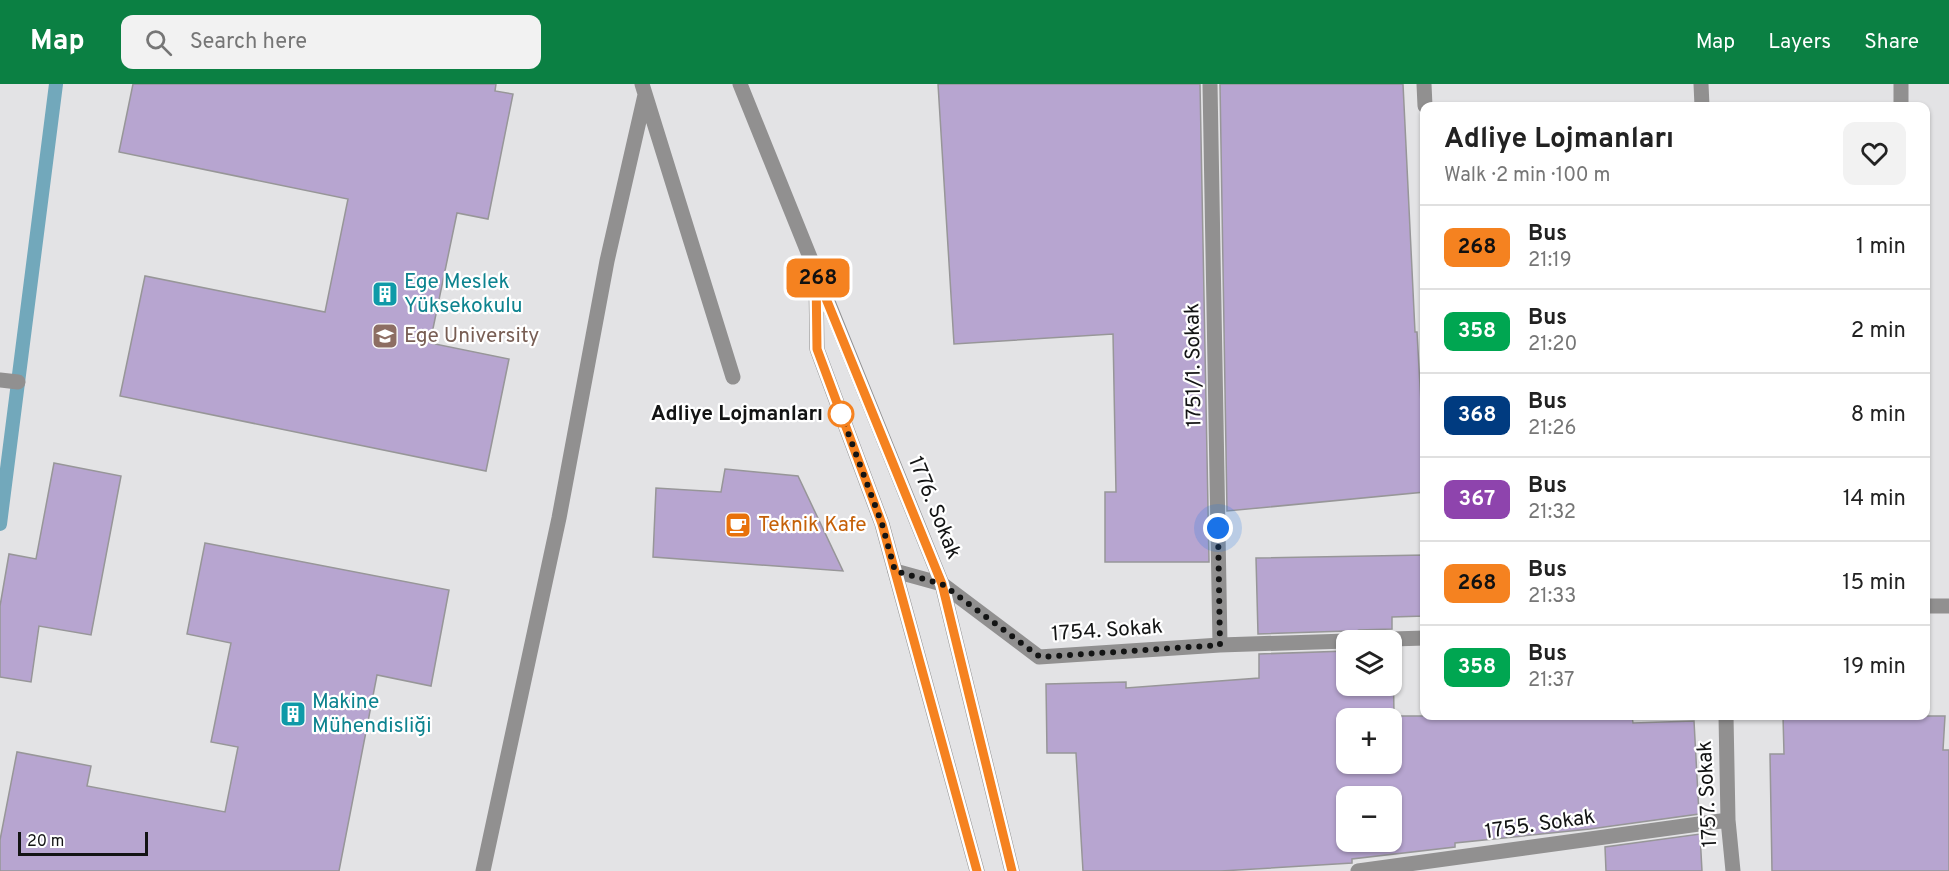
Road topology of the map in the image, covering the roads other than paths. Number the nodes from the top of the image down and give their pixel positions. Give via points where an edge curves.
1 (740, 84) edge
2 (1210, 84) edge
3 (1424, 84) edge
4 (1701, 84) edge
5 (1901, 84) edge
6 (643, 90) edge
7 (1425, 102) edge
8 (1702, 102) edge
9 (1901, 102) edge
10 (816, 274) junction
11 (733, 377) dead end
12 (0, 380) edge
13 (18, 382) dead end
14 (895, 571) junction
15 (942, 584) junction
16 (1930, 606) edge
17 (1949, 606) edge
18 (1420, 638) edge
19 (1402, 639) edge
20 (1336, 641) edge
21 (1220, 645) junction
22 (1726, 720) edge
23 (1728, 820) junction
24 (483, 871) edge
25 (977, 871) edge
26 (1012, 871) edge
27 (1358, 871) edge
28 (1733, 871) edge

1 - 10 street, 1776. Sokak
2 - 21 street, 1751/1. Sokak
3 - 7 street
4 - 8 street
5 - 9 street
6 - 11 street
6 - 24 street via 559,518
10 - 14 street, 1776. Sokak via 817,349 882,524
10 - 15 street, 1776. Sokak
12 - 13 street
14 - 15 street, 1754. Sokak
14 - 25 street, 1776. Sokak
15 - 21 street, 1754. Sokak via 1040,657
15 - 26 street, 1776. Sokak
16 - 17 street
18 - 19 street
20 - 21 street, 1754. Sokak
22 - 23 street, 1757. Sokak
23 - 27 street, 1755. Sokak
23 - 28 street, 1757. Sokak

